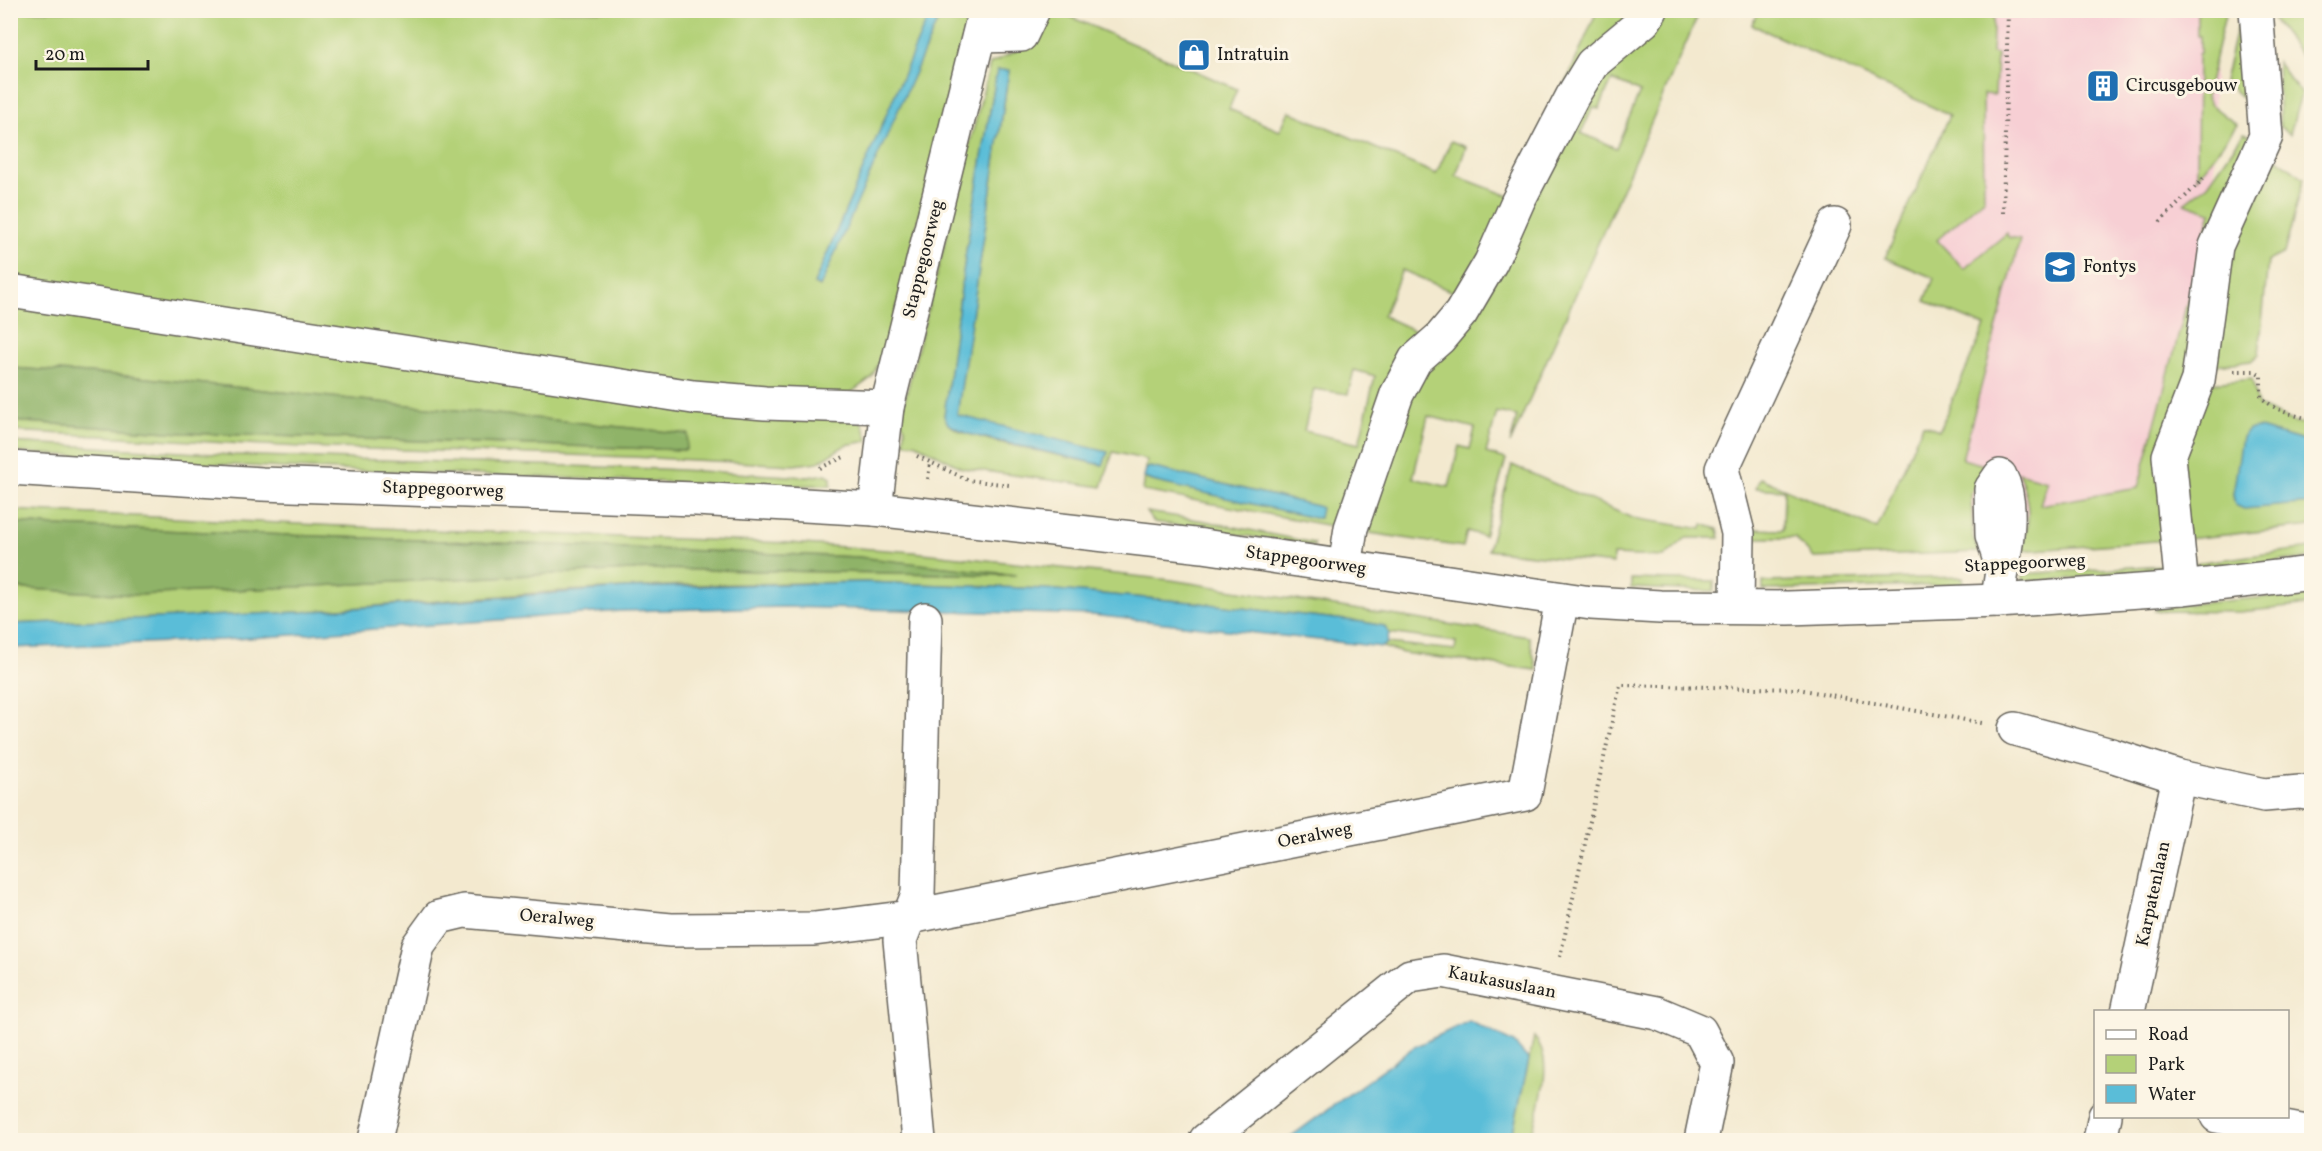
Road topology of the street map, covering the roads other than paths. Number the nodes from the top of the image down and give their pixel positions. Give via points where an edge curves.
1 (1033, 10) edge
2 (1652, 10) edge
3 (2256, 10) edge
4 (982, 23) edge
5 (1834, 225) dead end
6 (10, 291) edge
7 (887, 407) junction
8 (10, 468) edge
9 (875, 509) junction
10 (2001, 564) dead end
11 (1345, 567) junction
12 (2303, 577) edge
13 (2182, 588) junction
14 (1562, 599) junction
15 (1998, 601) junction
16 (1737, 607) junction
17 (925, 619) dead end
18 (2015, 729) road end
19 (2179, 777) junction
20 (2312, 794) edge
21 (910, 917) junction
22 (2128, 1010) edge
23 (2105, 1118) edge
24 (2222, 1118) edge
25 (2312, 1133) edge
26 (2261, 1134) edge
27 (375, 1140) edge
28 (919, 1140) edge
29 (1206, 1140) edge
30 (1701, 1140) edge
31 (2100, 1140) edge

1 - 4 street via 1021,35
2 - 11 street via 1592,64 1461,313 1415,360 1397,394 1351,528
3 - 13 street via 2266,136 2216,246 2199,372 2169,456
4 - 7 street, Stappegoorweg
5 - 16 street via 1722,470 1738,533
6 - 7 street via 693,397
7 - 9 street, Stappegoorweg
8 - 9 street, Stappegoorweg via 262,484
9 - 11 street, Stappegoorweg via 1108,534
10 - 15 street
11 - 14 street, Stappegoorweg
12 - 13 street, Stappegoorweg
13 - 15 street, Stappegoorweg
14 - 16 street, Stappegoorweg via 1660,607
14 - 21 street, Oeralweg via 1525,794
15 - 16 street, Stappegoorweg
17 - 21 street via 918,894
18 - 19 street
19 - 20 street via 2264,795
19 - 22 street, Karpatenlaan
21 - 27 street, Oeralweg via 814,929 671,930 464,911 439,917 418,946
21 - 28 street via 900,940
23 - 31 street
24 - 26 street
25 - 26 street
29 - 30 street, Kaukasuslaan via 1410,976 1443,971 1656,1013 1700,1031 1717,1063

